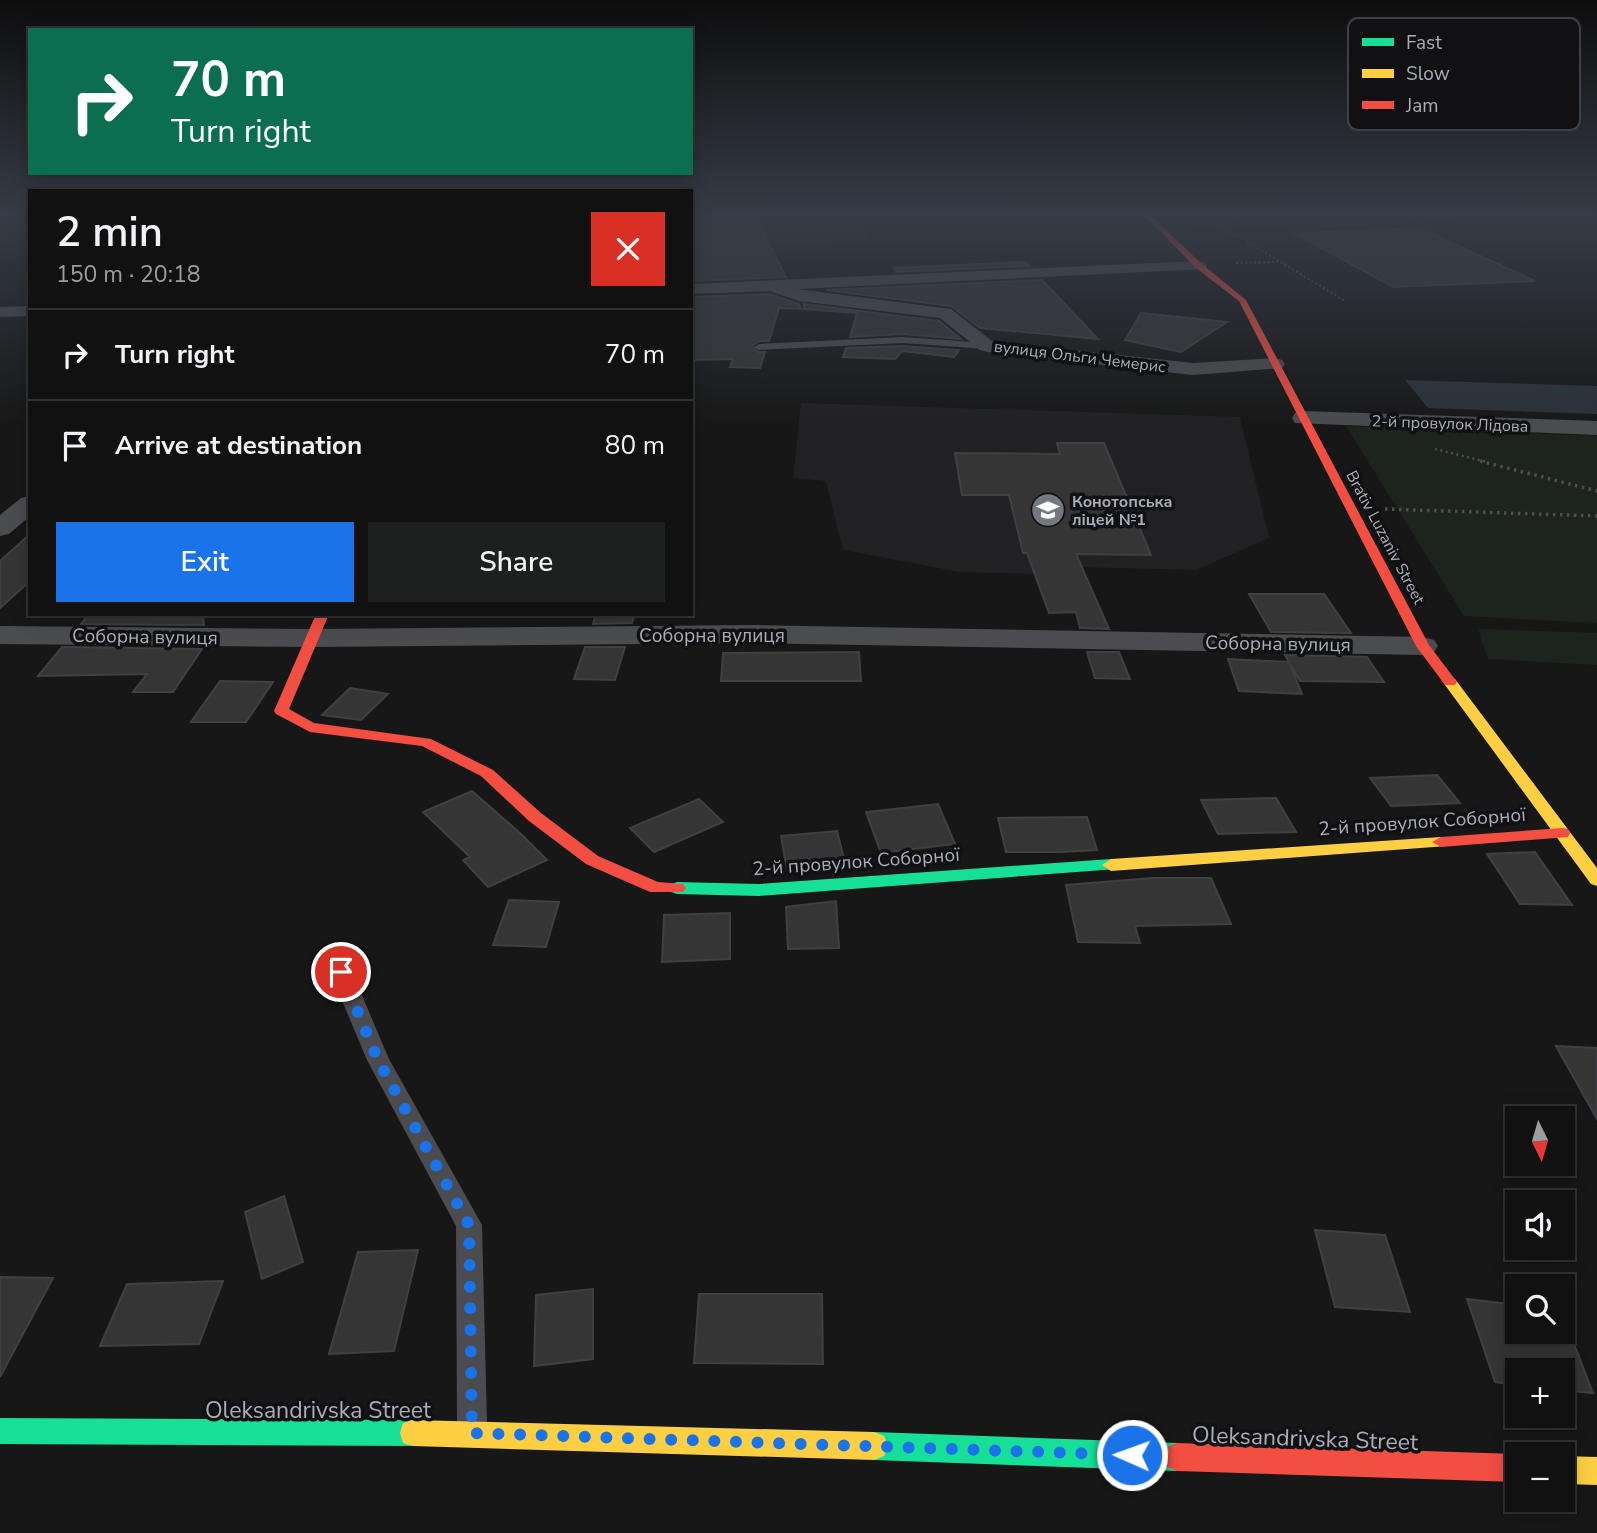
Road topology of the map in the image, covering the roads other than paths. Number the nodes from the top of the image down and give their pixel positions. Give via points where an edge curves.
1 (748, 287) joint
2 (759, 287) edge
3 (774, 287) edge
4 (1224, 287) edge
5 (693, 289) edge
6 (28, 311) edge
7 (0, 312) edge
8 (759, 346) dead end
9 (988, 346) junction
10 (1275, 364) junction
11 (1303, 418) junction
12 (1597, 428) edge
13 (28, 505) edge
14 (0, 528) edge
15 (317, 626) edge
16 (0, 635) edge
17 (1423, 646) junction
18 (1562, 833) junction
19 (1597, 880) edge
20 (341, 972) dead end
21 (0, 1431) edge
22 (472, 1433) junction
23 (1505, 1468) edge
24 (1575, 1470) edge
25 (1597, 1471) edge

1 - 2 street
1 - 5 street
3 - 9 street, вулиця Ольги Чемерис via 799,296 944,313
4 - 10 main road, Brativ Luzaniv Street via 1242,300
6 - 7 street
8 - 9 lane via 903,340
9 - 10 street, вулиця Ольги Чемерис via 1194,369
10 - 11 main road, Brativ Luzaniv Street
11 - 12 street, 2-й провулок Лідова
11 - 17 main road, Brativ Luzaniv Street
13 - 14 street
15 - 16 street, Соборна вулиця
15 - 17 street, Соборна вулиця
15 - 18 main road, 2-й провулок Соборної via 281,712 310,727 426,742 487,772 592,860 656,888 759,890
17 - 18 main road, Brativ Luzaniv Street
18 - 19 main road, Brativ Luzaniv Street
20 - 22 lane via 378,1060 469,1225
21 - 22 main road, Oleksandrivska Street
22 - 23 main road, Oleksandrivska Street
24 - 25 main road

